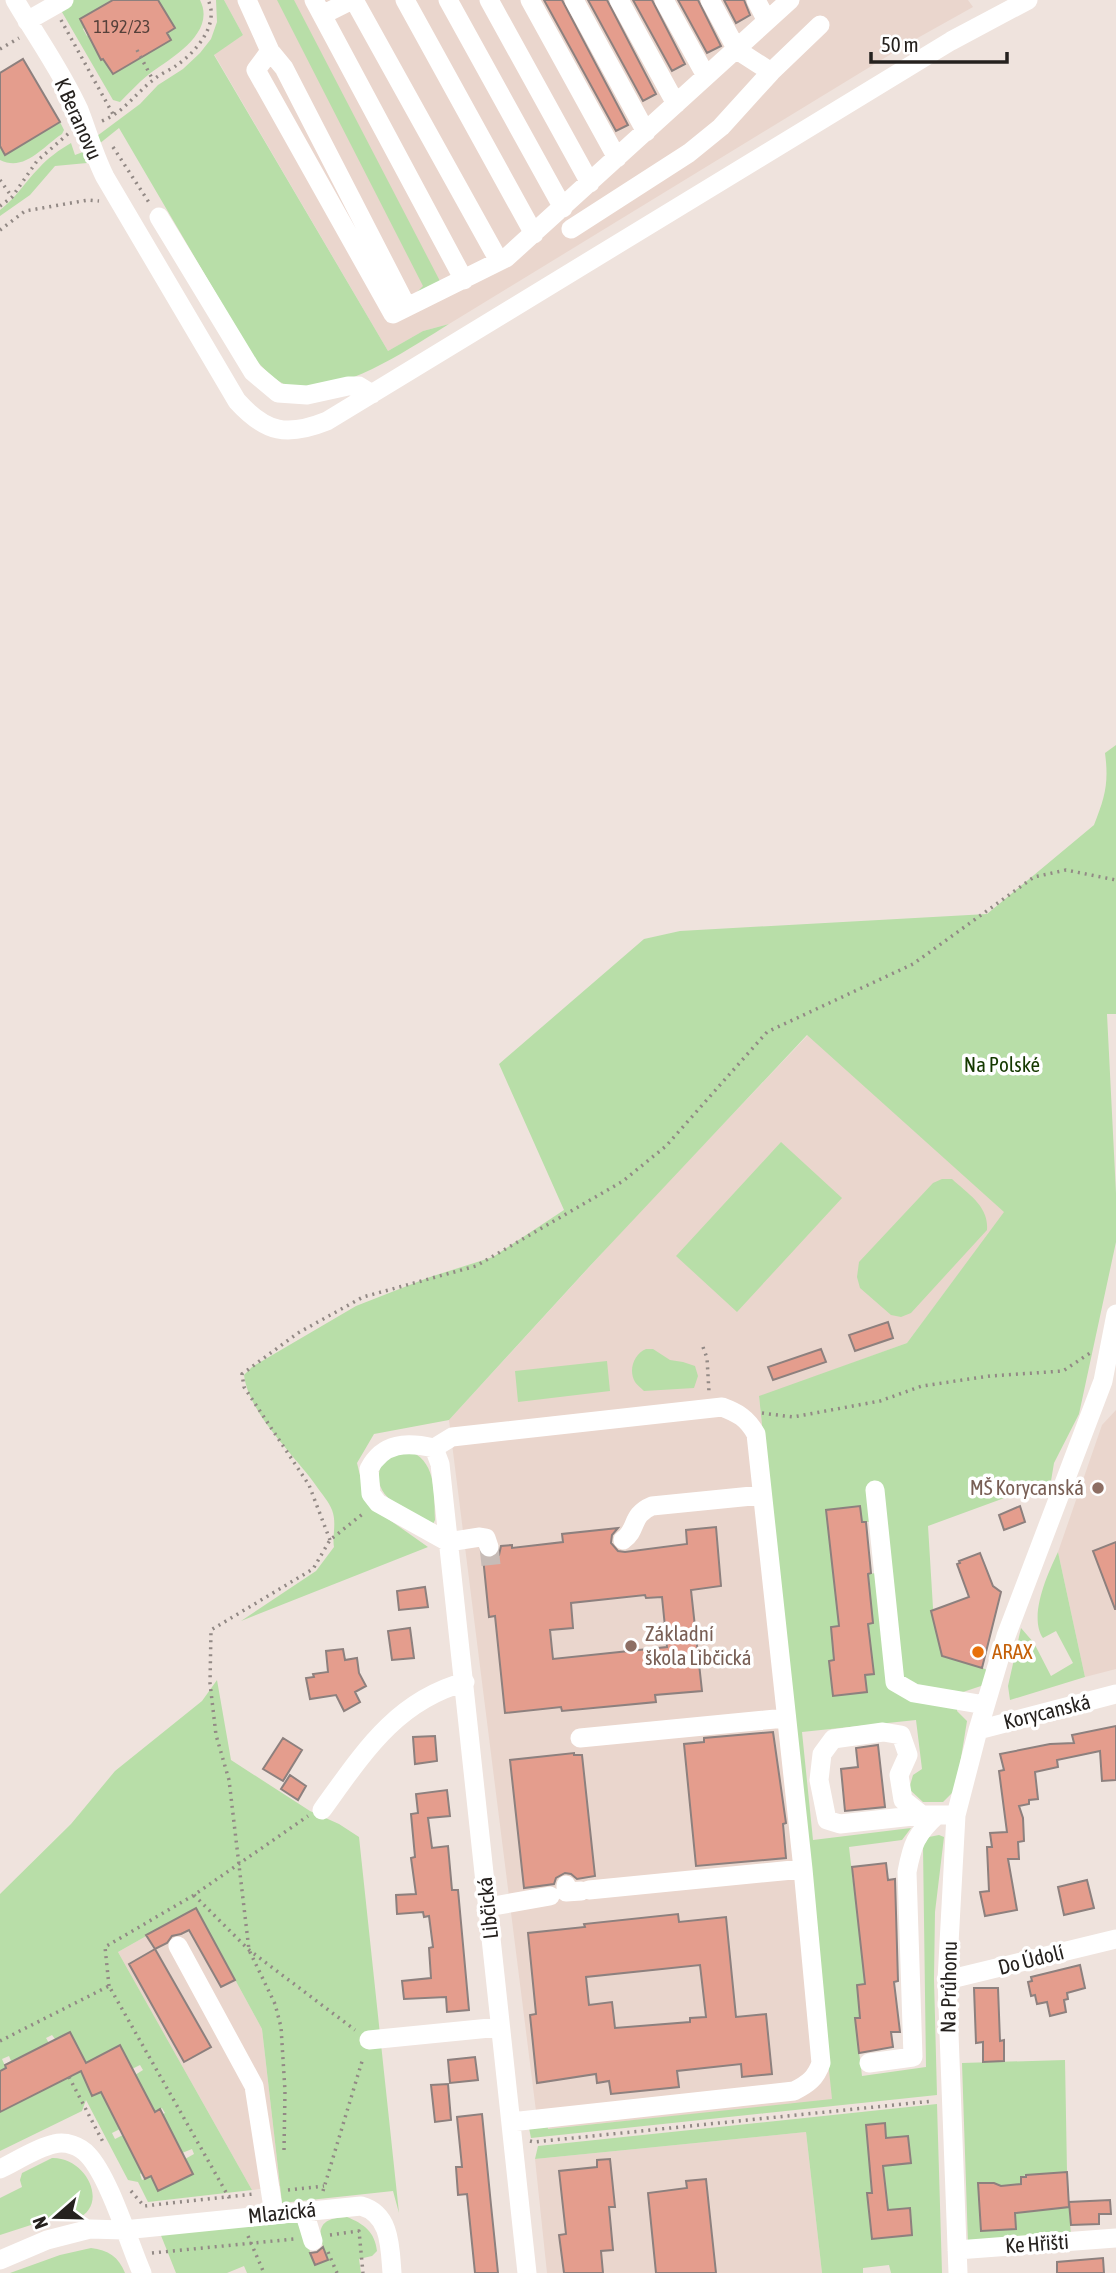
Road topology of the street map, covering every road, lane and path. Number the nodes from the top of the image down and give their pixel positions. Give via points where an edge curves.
1 (15, 0) edge
2 (208, 0) edge
3 (247, 0) edge
4 (353, 0) edge
5 (405, 0) edge
6 (448, 0) edge
7 (489, 0) edge
8 (530, 0) edge
9 (574, 0) edge
10 (619, 0) edge
11 (664, 0) edge
12 (710, 0) edge
13 (756, 0) edge
14 (790, 0) edge
15 (1028, 0) edge
16 (59, 3) edge
17 (318, 8) edge
18 (767, 21) junction
19 (820, 25) dead end
20 (23, 29) junction
21 (0, 49) edge
22 (137, 50) dead end
23 (737, 50) junction
24 (771, 72) junction
25 (706, 76) junction
26 (153, 79) junction
27 (676, 104) junction
28 (114, 116) junction
29 (84, 125) junction
30 (646, 132) junction
31 (93, 154) junction
32 (617, 158) junction
33 (0, 180) edge
34 (590, 183) junction
35 (12, 197) junction
36 (119, 201) junction
37 (0, 206) edge
38 (563, 208) junction
39 (159, 217) joint
40 (571, 229) dead end
41 (0, 230) edge
42 (534, 234) junction
43 (499, 261) junction
44 (191, 270) junction
45 (464, 280) junction
46 (167, 283) junction
47 (372, 394) junction
48 (1116, 880) edge
49 (1116, 1314) edge
50 (1111, 1339) junction
51 (703, 1346) dead end
52 (710, 1408) junction
53 (748, 1421) junction
54 (434, 1448) junction
55 (875, 1490) dead end
56 (762, 1495) junction
57 (378, 1503) junction
58 (330, 1539) junction
59 (623, 1540) dead end
60 (449, 1542) junction
61 (489, 1547) dead end
62 (465, 1682) junction
63 (1116, 1695) edge
64 (985, 1705) junction
65 (786, 1718) junction
66 (978, 1730) junction
67 (580, 1738) dead end
68 (322, 1810) joint
69 (938, 1815) junction
70 (239, 1863) junction
71 (803, 1869) junction
72 (194, 1895) junction
73 (488, 1907) junction
74 (1116, 1939) edge
75 (178, 1946) dead end
76 (249, 1951) junction
77 (947, 1980) junction
78 (109, 1986) junction
79 (500, 2027) junction
80 (369, 2040) junction
81 (0, 2041) edge
82 (869, 2063) dead end
83 (69, 2077) dead end
84 (950, 2099) junction
85 (511, 2122) junction
86 (528, 2140) dead end
87 (106, 2147) dead end
88 (284, 2155) dead end
89 (0, 2169) edge
90 (324, 2186) junction
91 (130, 2190) dead end
92 (270, 2192) junction
93 (229, 2196) junction
94 (310, 2211) junction
95 (274, 2214) junction
96 (240, 2218) junction
97 (124, 2230) junction
98 (315, 2238) junction
99 (1116, 2238) edge
100 (251, 2243) junction
101 (957, 2250) junction
102 (0, 2260) edge
103 (138, 2264) edge
104 (264, 2273) edge
105 (337, 2273) edge
106 (363, 2273) edge
107 (392, 2273) edge
108 (527, 2273) edge
109 (958, 2273) edge

1 - 20 street, K Beranovu
2 - 26 path via 211,20 205,35 179,64
3 - 45 street via 270,51 256,70 393,314
4 - 17 street
4 - 43 street
5 - 42 street
6 - 38 street
7 - 34 street
8 - 32 street
9 - 30 street
10 - 27 street
11 - 25 street
12 - 23 street
13 - 18 street
14 - 18 street
15 - 47 street, K Beranovu via 927,55
16 - 20 street
16 - 28 path
17 - 45 street
18 - 23 street
19 - 24 street
20 - 21 path
20 - 29 street, K Beranovu via 70,93
22 - 26 path
23 - 24 street
23 - 25 street
24 - 40 street via 722,127 689,153
25 - 27 street
26 - 28 path
27 - 30 street
28 - 29 path
29 - 31 street, K Beranovu
29 - 35 path via 71,130 37,162
30 - 32 street
31 - 36 street, K Beranovu
31 - 39 path via 114,146
32 - 34 street
33 - 35 path
34 - 38 street
35 - 37 path
36 - 41 path via 88,200 25,211
36 - 46 street, K Beranovu
38 - 42 street
39 - 44 street
42 - 43 street
43 - 45 street
44 - 46 street
44 - 47 street via 254,372 278,393 307,396 359,386
46 - 47 street, K Beranovu via 237,401 252,418 272,429 309,428
48 - 58 path via 1066,870 1034,877 913,964 767,1032 666,1146 623,1181 476,1266 363,1297 298,1333 242,1374 244,1387 309,1485
49 - 50 street, Na Průhonu
50 - 53 path via 1063,1371 922,1386 880,1401 793,1417 761,1413
50 - 64 street, Na Průhonu via 1103,1381 1025,1584
51 - 52 path via 708,1357
52 - 53 street via 722,1407
52 - 54 street via 452,1437
53 - 56 street via 756,1434
54 - 57 street via 411,1443 382,1451 369,1469 371,1494
54 - 60 street, Libčická
55 - 64 street via 895,1682 914,1693
56 - 59 street via 652,1506 635,1518
56 - 65 street
57 - 58 path
57 - 60 street
58 - 70 path via 313,1569 211,1630 210,1683 216,1735 229,1780
60 - 61 street via 486,1538
60 - 62 street, Libčická
62 - 68 street via 441,1688 385,1727
62 - 73 street, Libčická
63 - 66 street, Korycanská
64 - 66 street, Na Průhonu
65 - 67 street
65 - 71 street
66 - 69 street, Na Průhonu
68 - 70 path
69 - 69 street via 903,1800 899,1775 908,1755 901,1735 883,1732 833,1739 821,1754 819,1780 827,1820 840,1824
69 - 77 street, Na Průhonu
69 - 82 street via 922,1828 911,1847 907,1872 913,2057
70 - 72 path
70 - 76 path
71 - 73 street via 571,1891
71 - 85 street via 821,2063 806,2085 794,2091
72 - 76 path
72 - 78 path via 105,1947
73 - 79 street, Libčická
74 - 77 street, Do Údolí
75 - 92 street via 254,2085
76 - 80 path
76 - 88 path via 281,2027
77 - 84 street, Na Průhonu
78 - 81 path
78 - 93 path
79 - 80 street
79 - 85 street, Libčická
80 - 90 path
83 - 87 path
84 - 86 path
84 - 101 street, Na Průhonu
85 - 108 street, Libčická
89 - 97 street via 53,2144 78,2147 96,2165
90 - 92 path
90 - 94 path
91 - 93 path via 144,2206
92 - 93 path
92 - 95 street
93 - 96 path
94 - 95 street, Mlazická
94 - 98 street
94 - 107 street, Mlazická via 361,2206 377,2214 387,2232
95 - 96 street, Mlazická
96 - 97 street, Mlazická
96 - 100 path
97 - 102 street, Mlazická via 90,2230 47,2240
97 - 103 street
98 - 100 path
98 - 105 path
98 - 106 path via 359,2231
99 - 101 street, Ke Hřišti
100 - 103 path
100 - 104 path
101 - 109 street, Na Průhonu

